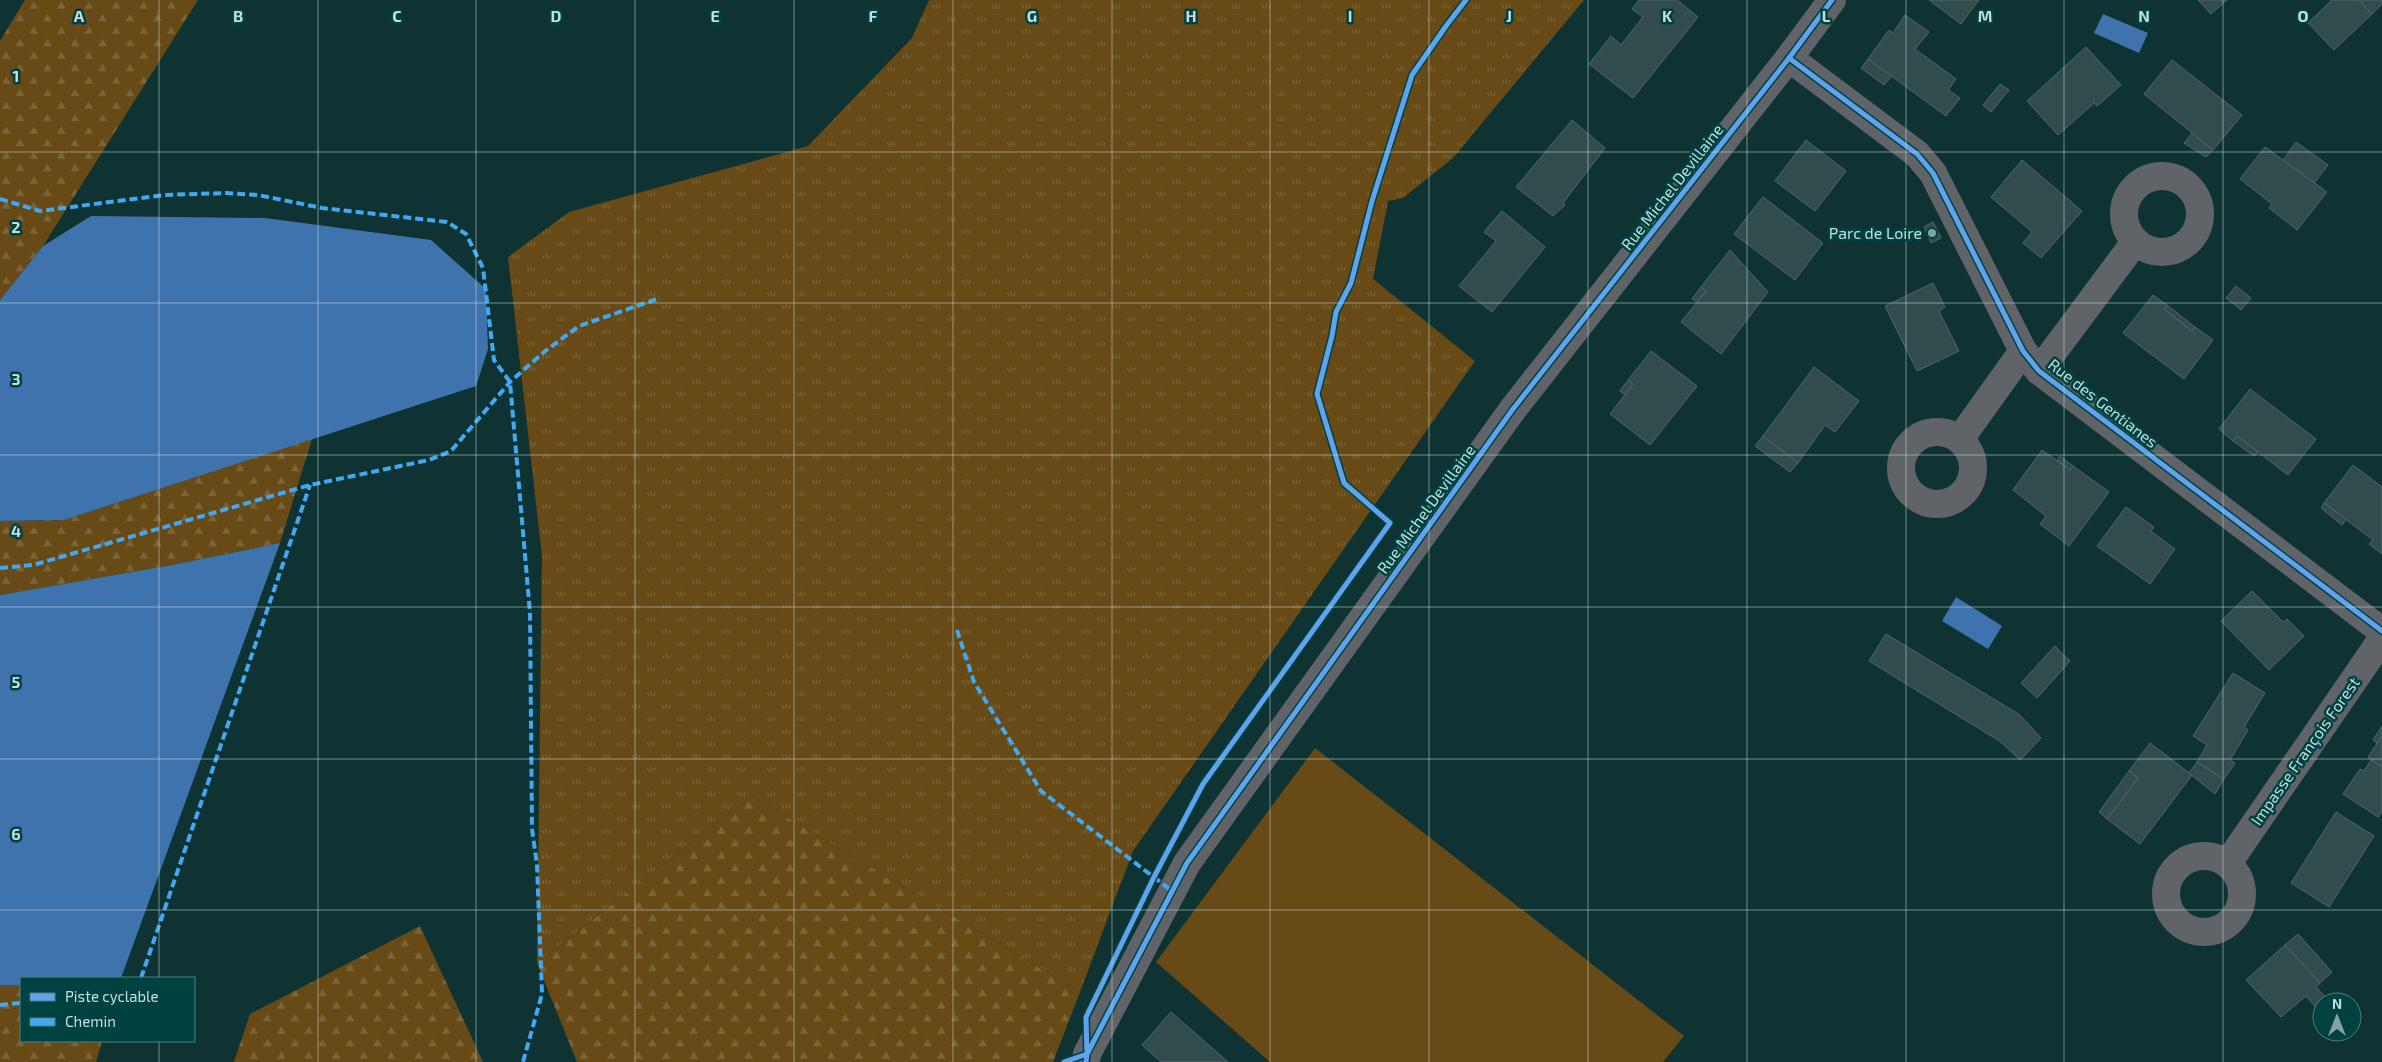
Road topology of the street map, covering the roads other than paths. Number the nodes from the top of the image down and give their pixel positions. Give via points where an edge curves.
1 (1832, 0) edge
2 (1789, 58) junction
3 (2135, 242) dead end
4 (2031, 361) junction
5 (1960, 440) dead end
6 (2382, 631) edge
7 (2382, 640) edge
8 (2228, 863) dead end
9 (1086, 1062) edge

1 - 2 street, Rue Michel Devillaine
2 - 4 street, Rue des Gentianes via 1917,154 1933,173
2 - 9 street, Rue Michel Devillaine via 1513,409 1187,863 1087,1054
3 - 4 street
4 - 5 street
4 - 6 street, Rue des Gentianes
7 - 8 street, Impasse François Forest

